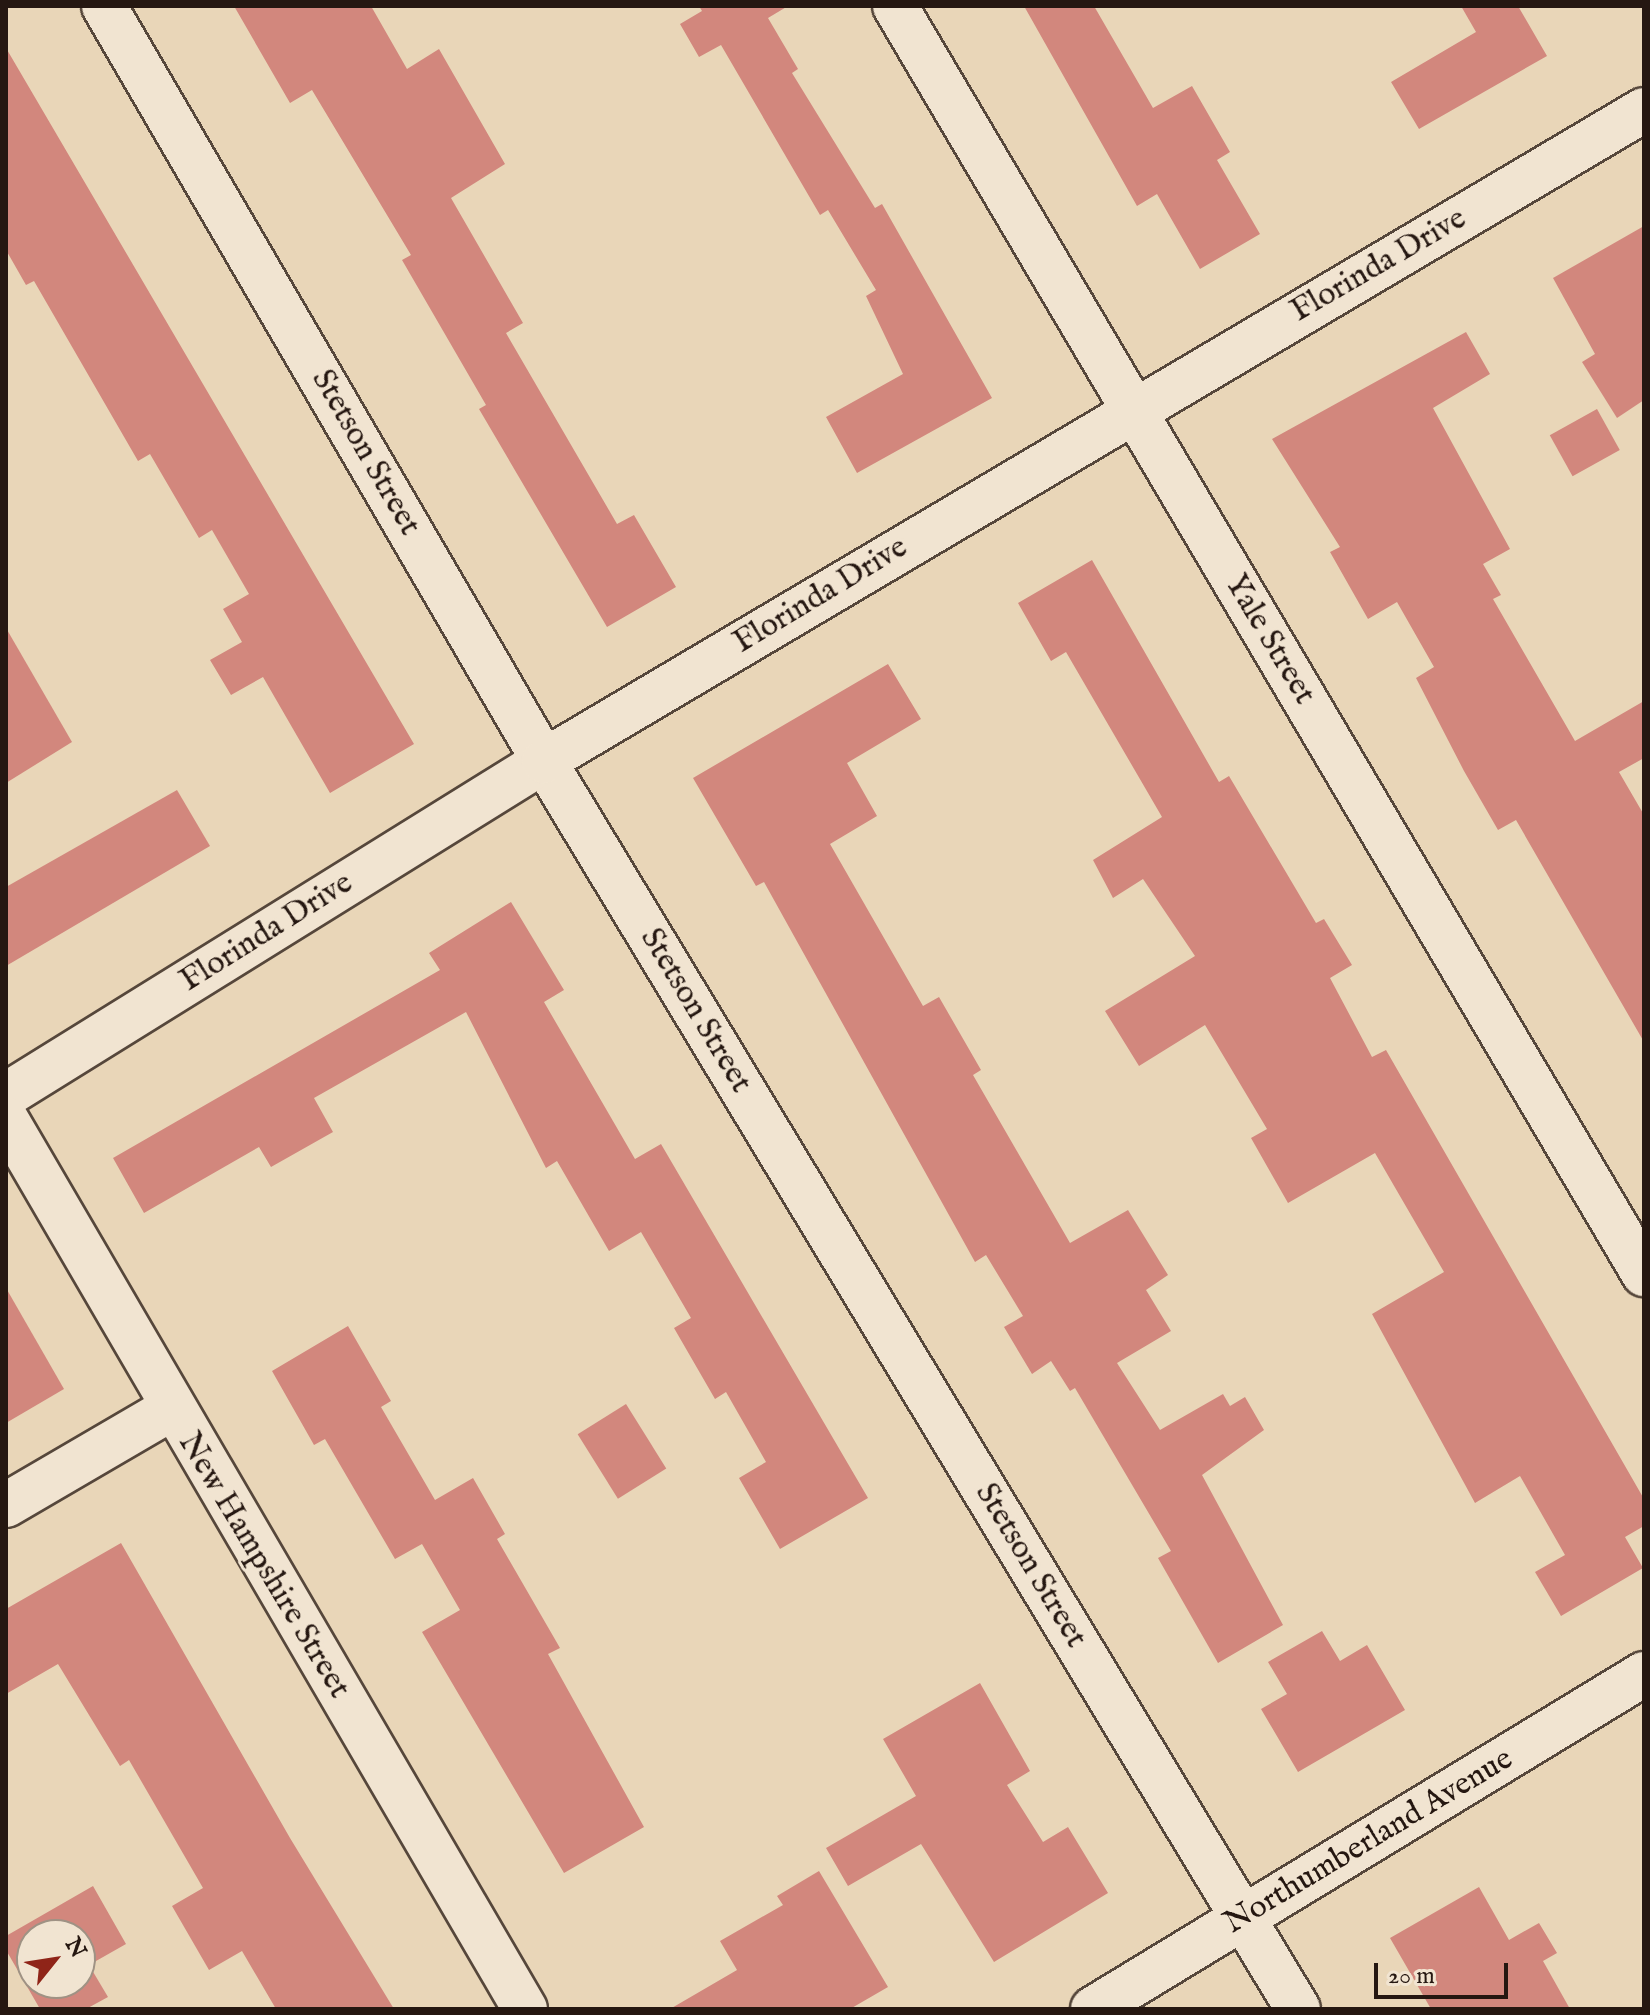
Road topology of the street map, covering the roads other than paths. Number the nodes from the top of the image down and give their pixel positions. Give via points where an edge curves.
1 (104, 6) edge
2 (895, 6) edge
3 (1644, 110) edge
4 (1133, 410) junction
5 (544, 761) junction
6 (6, 1095) edge
7 (6, 1119) edge
8 (1644, 1274) edge
9 (170, 1409) junction
10 (6, 1505) edge
11 (1644, 1674) edge
12 (1243, 1919) junction
13 (525, 2009) edge
14 (1093, 2009) edge
15 (1298, 2009) edge

1 - 5 street, Stetson Street
2 - 4 street, Yale Street
3 - 4 street, Florinda Drive
4 - 5 street, Florinda Drive
4 - 8 street, Yale Street
5 - 6 street, Florinda Drive
5 - 12 street, Stetson Street
7 - 9 street, New Hampshire Street
9 - 10 street
9 - 13 street, New Hampshire Street
11 - 12 street, Northumberland Avenue
12 - 14 street, Northumberland Avenue
12 - 15 street, Stetson Street

